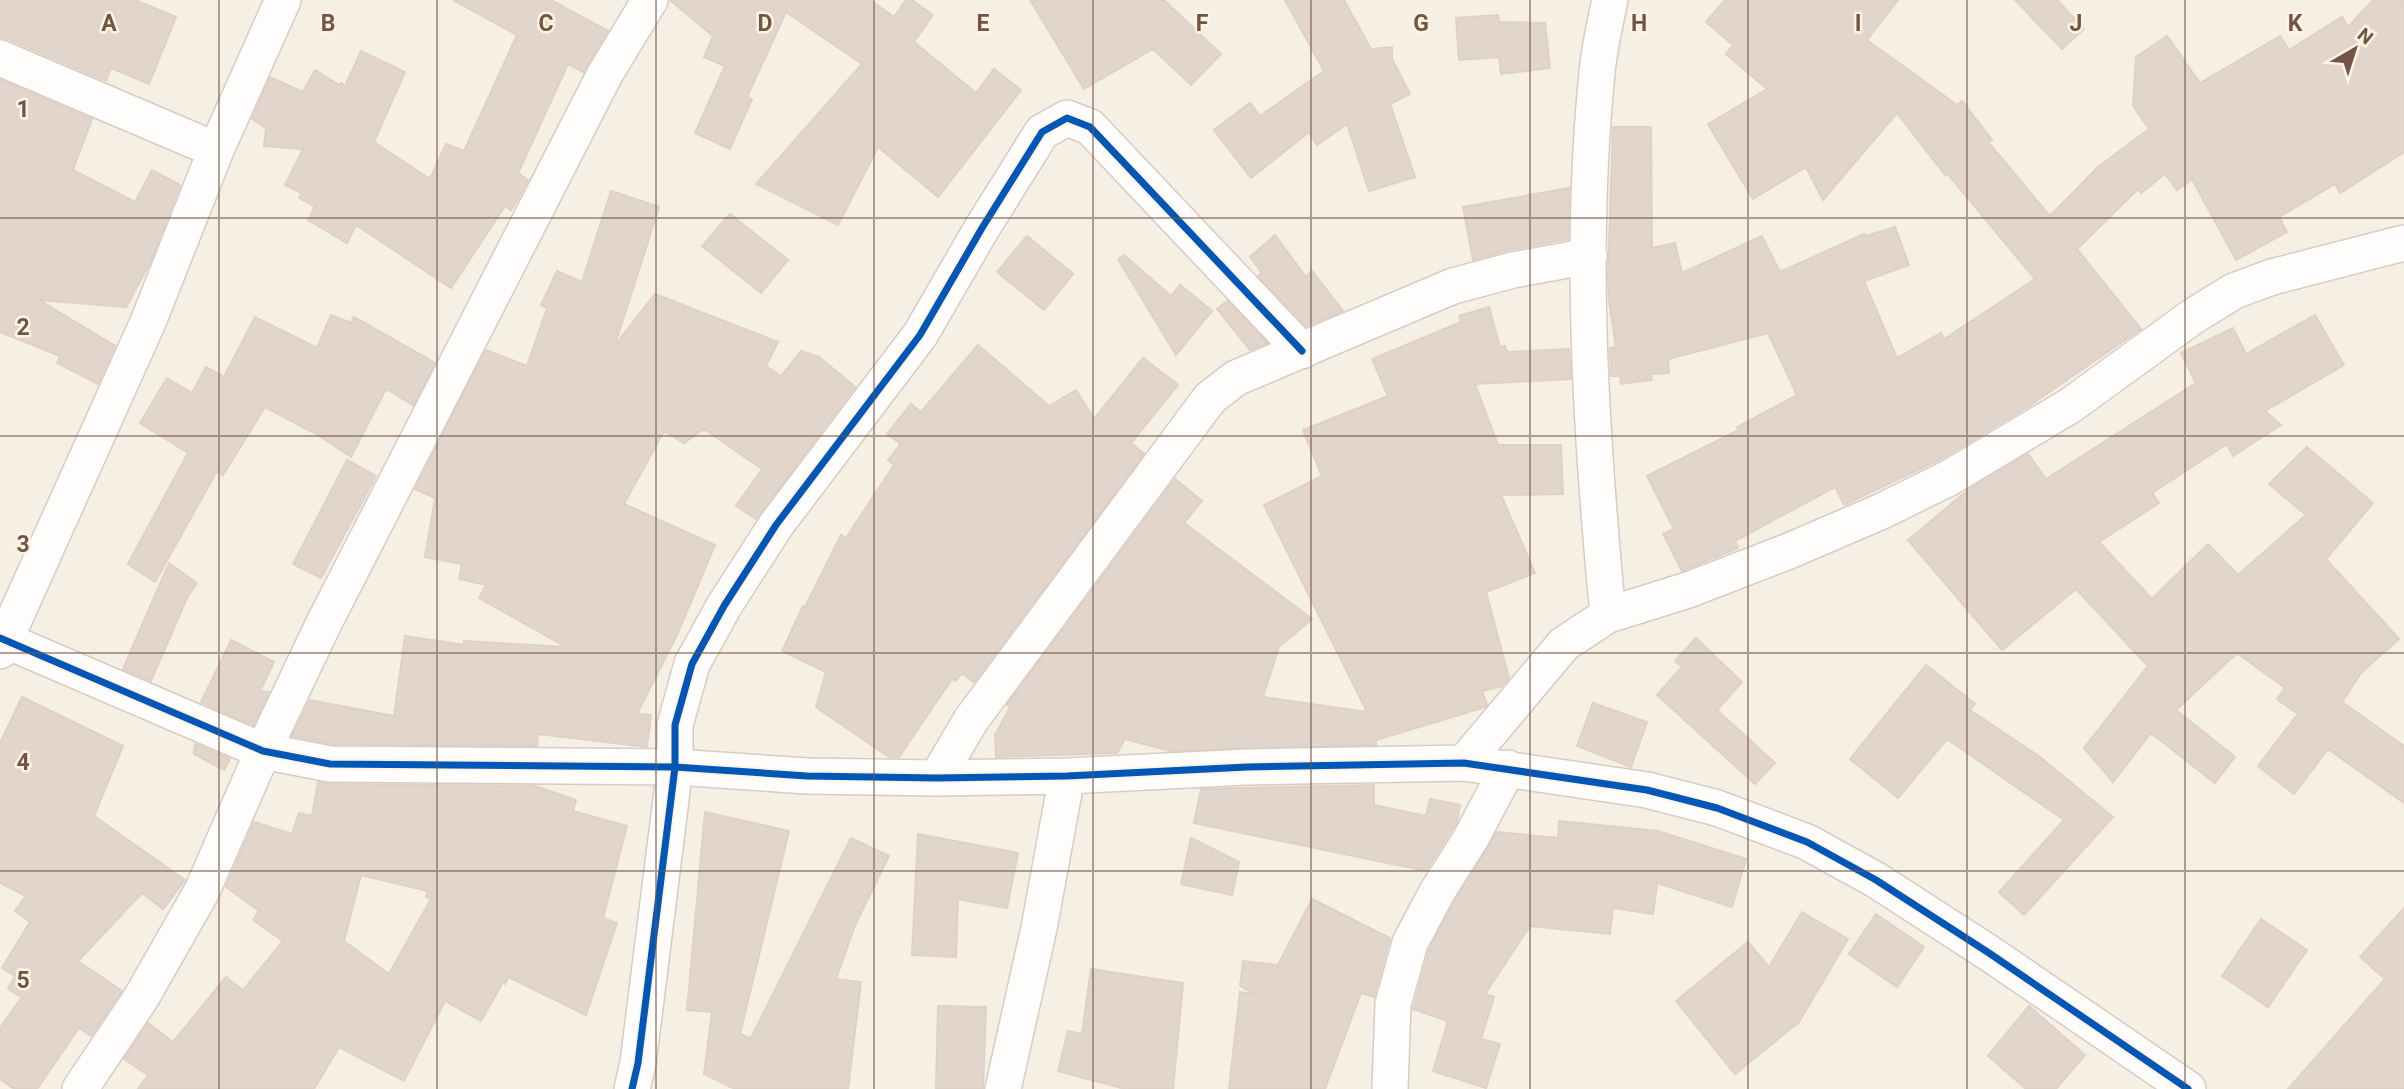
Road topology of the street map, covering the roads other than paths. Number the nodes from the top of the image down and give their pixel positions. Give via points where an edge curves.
1 (284, 0) edge
2 (650, 0) edge
3 (1610, 0) edge
4 (0, 58) edge
5 (216, 150) junction
6 (2404, 243) edge
7 (1589, 256) junction
8 (1302, 351) junction
9 (1608, 615) junction
10 (2, 643) edge
11 (264, 751) junction
12 (1464, 763) junction
13 (675, 767) junction
14 (1508, 768) junction
15 (1067, 776) junction
16 (937, 778) junction
17 (80, 1089) edge
18 (632, 1089) edge
19 (1003, 1089) edge
20 (1390, 1089) edge
21 (2188, 1089) edge

1 - 5 street
2 - 11 street via 599,87 323,625
3 - 7 street via 1597,71
4 - 5 street
5 - 10 street via 148,322
6 - 9 street via 2272,276 2234,291 2071,405 1949,478 1789,551
7 - 8 street via 1452,286
7 - 9 street via 1598,512
8 - 13 street via 1090,127 1067,118 1042,132 920,335 776,526 724,606 692,664 675,725
8 - 16 street via 1236,377 1210,398 971,720
9 - 12 street via 1564,644
10 - 11 street
11 - 13 street via 330,764
11 - 17 street via 202,891 141,998
12 - 14 street
12 - 15 street
13 - 16 street
13 - 18 street
14 - 20 street via 1410,943 1393,1004
14 - 21 street via 1647,790 1717,808 1807,842 1955,931
15 - 16 street
15 - 19 street

